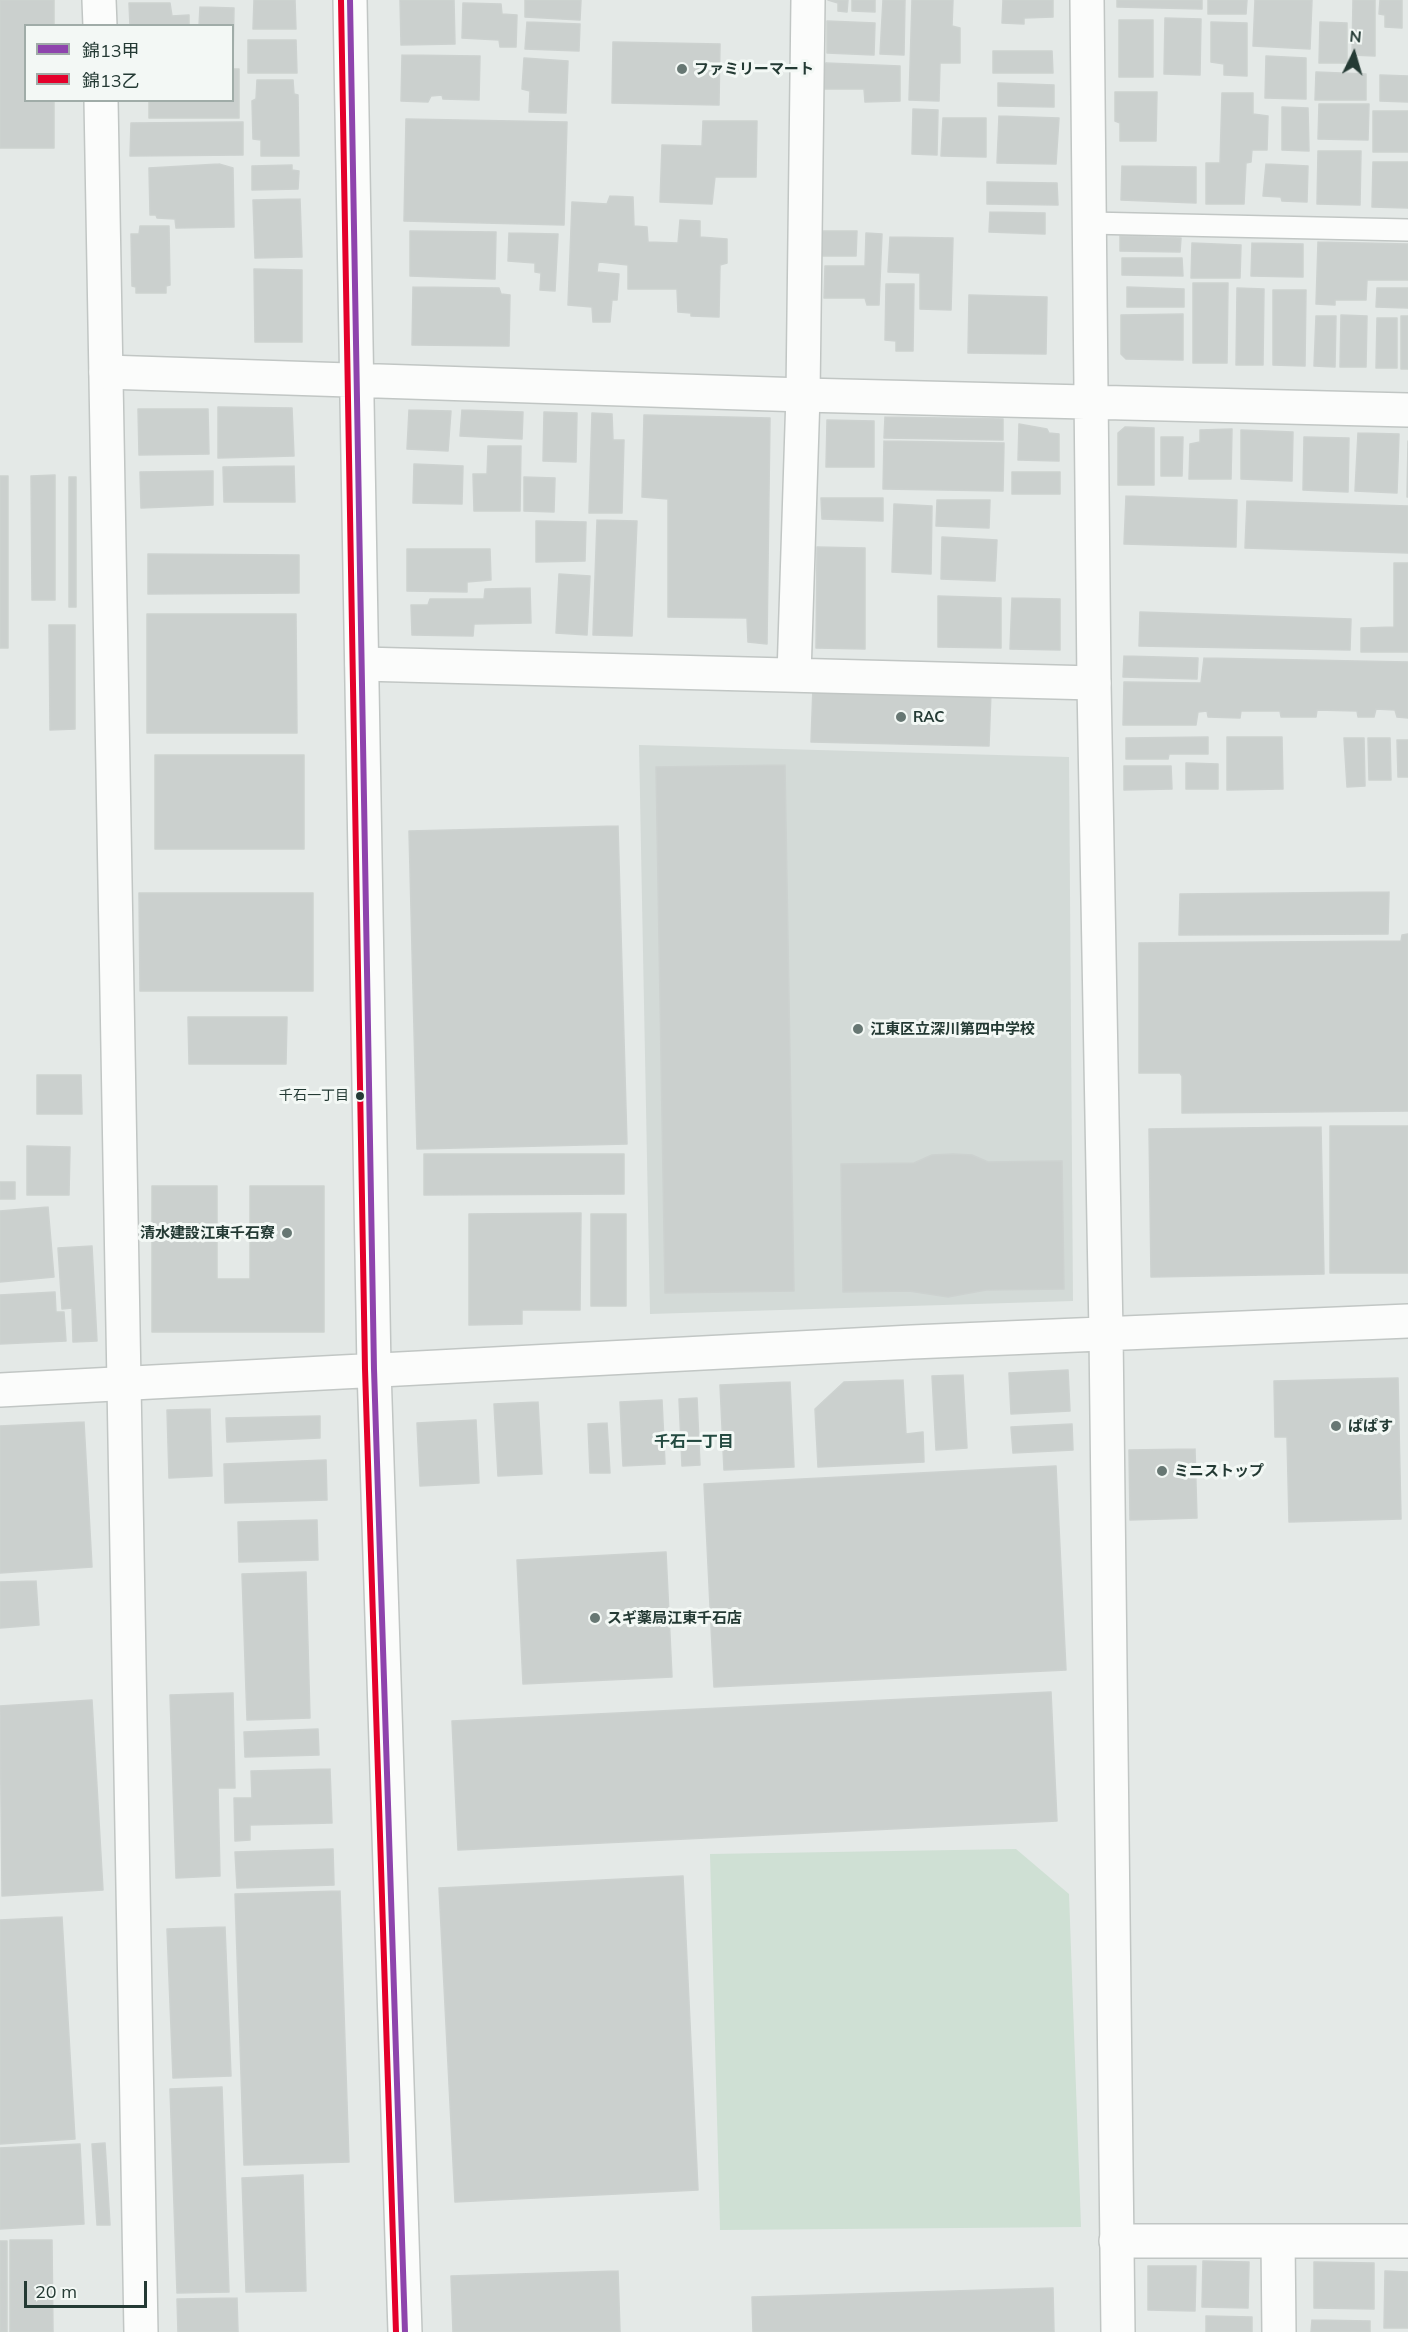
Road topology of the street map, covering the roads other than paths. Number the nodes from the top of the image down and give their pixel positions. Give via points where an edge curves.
1 (99, 0) edge
2 (350, 0) edge
3 (807, 0) edge
4 (1088, 0) edge
5 (100, 24) edge
6 (101, 102) edge
7 (1089, 223) junction
8 (1408, 230) edge
9 (106, 372) junction
10 (358, 379) junction
11 (803, 395) junction
12 (1091, 402) junction
13 (1408, 410) edge
14 (362, 664) junction
15 (794, 675) junction
16 (1094, 683) junction
17 (1408, 1321) edge
18 (1106, 1333) junction
19 (374, 1369) junction
20 (125, 1384) junction
21 (0, 1390) edge
22 (1116, 2241) junction
23 (1278, 2241) junction
24 (1408, 2241) edge
25 (141, 2332) edge
26 (405, 2332) edge
27 (1118, 2332) edge
28 (1280, 2332) edge

1 - 5 street
2 - 10 street
3 - 11 street
4 - 7 street
6 - 9 street
7 - 8 lane
7 - 12 street
9 - 10 street
9 - 20 street
10 - 11 street
10 - 14 street
11 - 12 street
11 - 15 street
12 - 13 street
12 - 16 street
14 - 15 street
14 - 19 street
15 - 16 street
16 - 18 street
17 - 18 street
18 - 19 street
18 - 22 street
19 - 20 street
19 - 26 street
20 - 21 street
20 - 25 street
22 - 23 street
22 - 27 street
23 - 24 street
23 - 28 street

